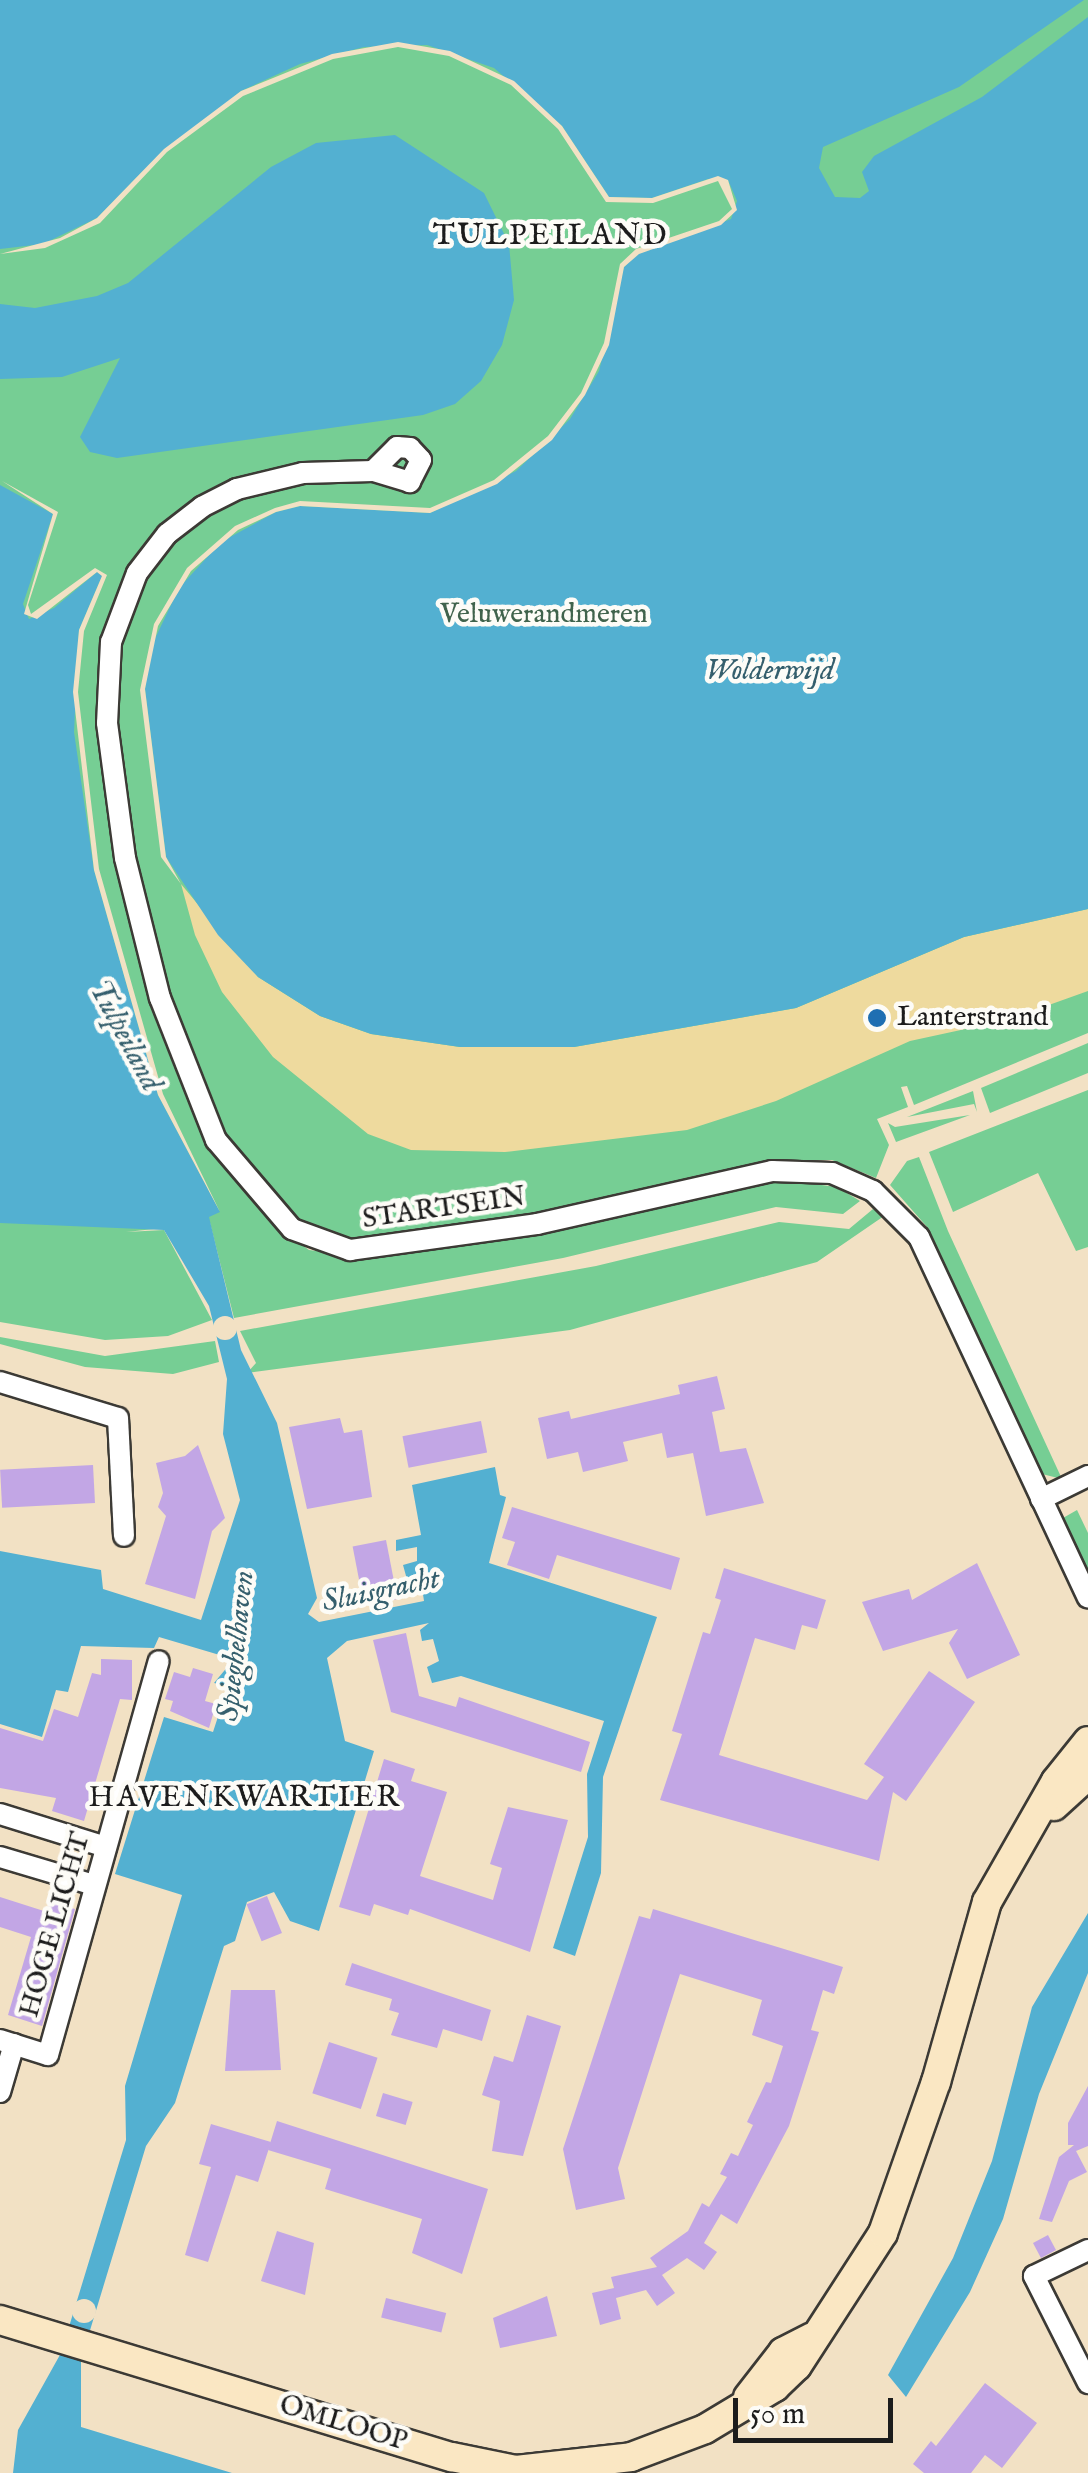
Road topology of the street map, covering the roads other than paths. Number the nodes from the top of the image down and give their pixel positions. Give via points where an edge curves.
1 (373, 471) dead end
2 (0, 1382) edge
3 (1088, 1476) edge
4 (1041, 1499) junction
5 (124, 1536) dead end
6 (1088, 1598) edge
7 (160, 1661) dead end
8 (1088, 1741) edge
9 (1088, 1775) edge
10 (0, 1814) edge
11 (1031, 1828) junction
12 (106, 1848) junction
13 (0, 1857) edge
14 (94, 1886) junction
15 (7, 2042) edge
16 (0, 2092) edge
17 (1088, 2250) edge
18 (0, 2320) edge
19 (1088, 2383) edge

1 - 4 street, STARTSEIN via 279,477 202,507 167,534 137,573 111,642 110,764 134,905 186,1074 223,1151 292,1229 350,1250 537,1224 772,1171 814,1170 848,1179 889,1203 919,1237
2 - 5 street via 118,1418
3 - 4 street
4 - 6 street, STARTSEIN
7 - 12 street, HOGE LICHT
8 - 11 main road, OMLOOP
9 - 11 main road, OMLOOP
10 - 12 street
11 - 18 main road, OMLOOP via 987,1902 931,2098 883,2233 812,2337 782,2352 742,2406 705,2429 631,2457 516,2470 452,2457
12 - 14 street, HOGE LICHT
13 - 14 street
14 - 15 street, HOGE LICHT via 48,2055
15 - 16 street
17 - 19 street via 1034,2276

